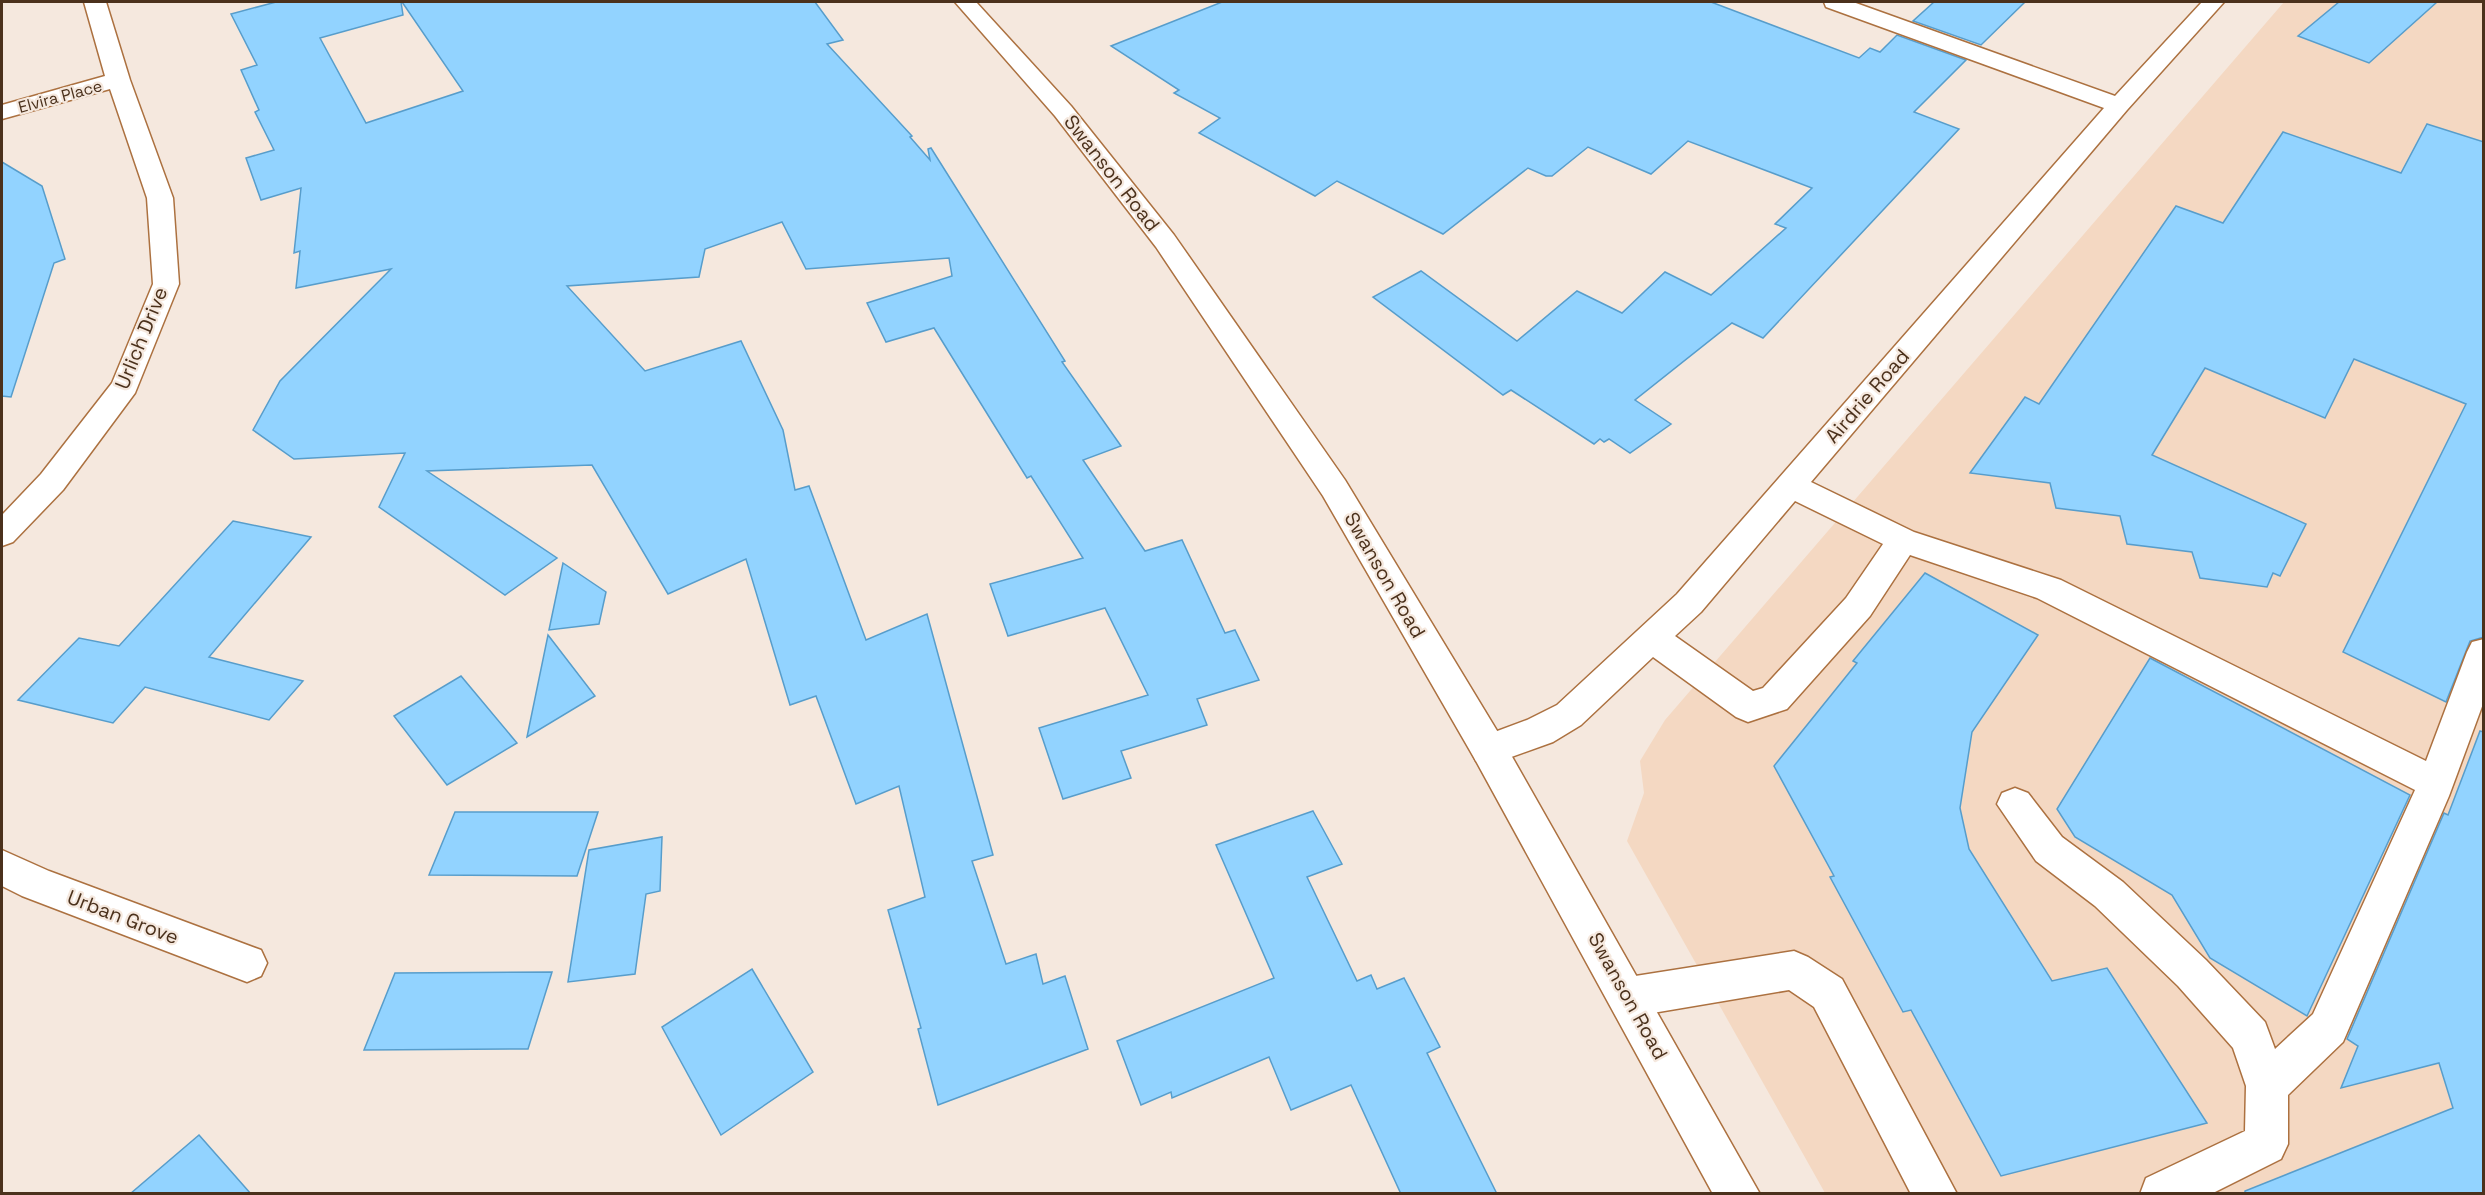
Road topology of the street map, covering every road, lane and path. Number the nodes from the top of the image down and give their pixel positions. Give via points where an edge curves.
1 (95, 2) edge
2 (965, 2) edge
3 (1834, 2) edge
4 (2213, 2) edge
5 (118, 80) junction
6 (2119, 105) junction
7 (2, 112) edge
8 (1791, 485) junction
9 (2, 534) edge
10 (1903, 540) junction
11 (1652, 638) junction
12 (2484, 652) edge
13 (1489, 750) junction
14 (2435, 783) junction
15 (2014, 804) dead end
16 (2, 867) edge
17 (247, 963) dead end
18 (1629, 997) junction
19 (2266, 1086) junction
20 (1738, 1194) edge
21 (1935, 1194) edge
22 (2162, 1194) edge

1 - 5 street, Urlich Drive
2 - 13 street, Swanson Road via 1064,111 1165,241 1334,488
3 - 6 street
4 - 6 street, Airdrie Road
5 - 7 street, Elvira Place
5 - 9 street, Urlich Drive via 160,198 166,284 125,386 52,482
6 - 8 street, Airdrie Road
8 - 10 street
8 - 11 street, Airdrie Road via 1689,603
10 - 11 street via 1858,607 1775,699 1748,707
10 - 14 street via 2049,589
11 - 13 street, Airdrie Road via 1569,715
12 - 14 street
13 - 18 street, Swanson Road
14 - 19 street via 2328,1028
15 - 19 street via 2049,849 2109,894 2192,973 2250,1036
16 - 17 street, Urban Grove via 36,884
18 - 20 street, Swanson Road
18 - 21 street via 1794,970 1828,993
19 - 22 street via 2266,1144

